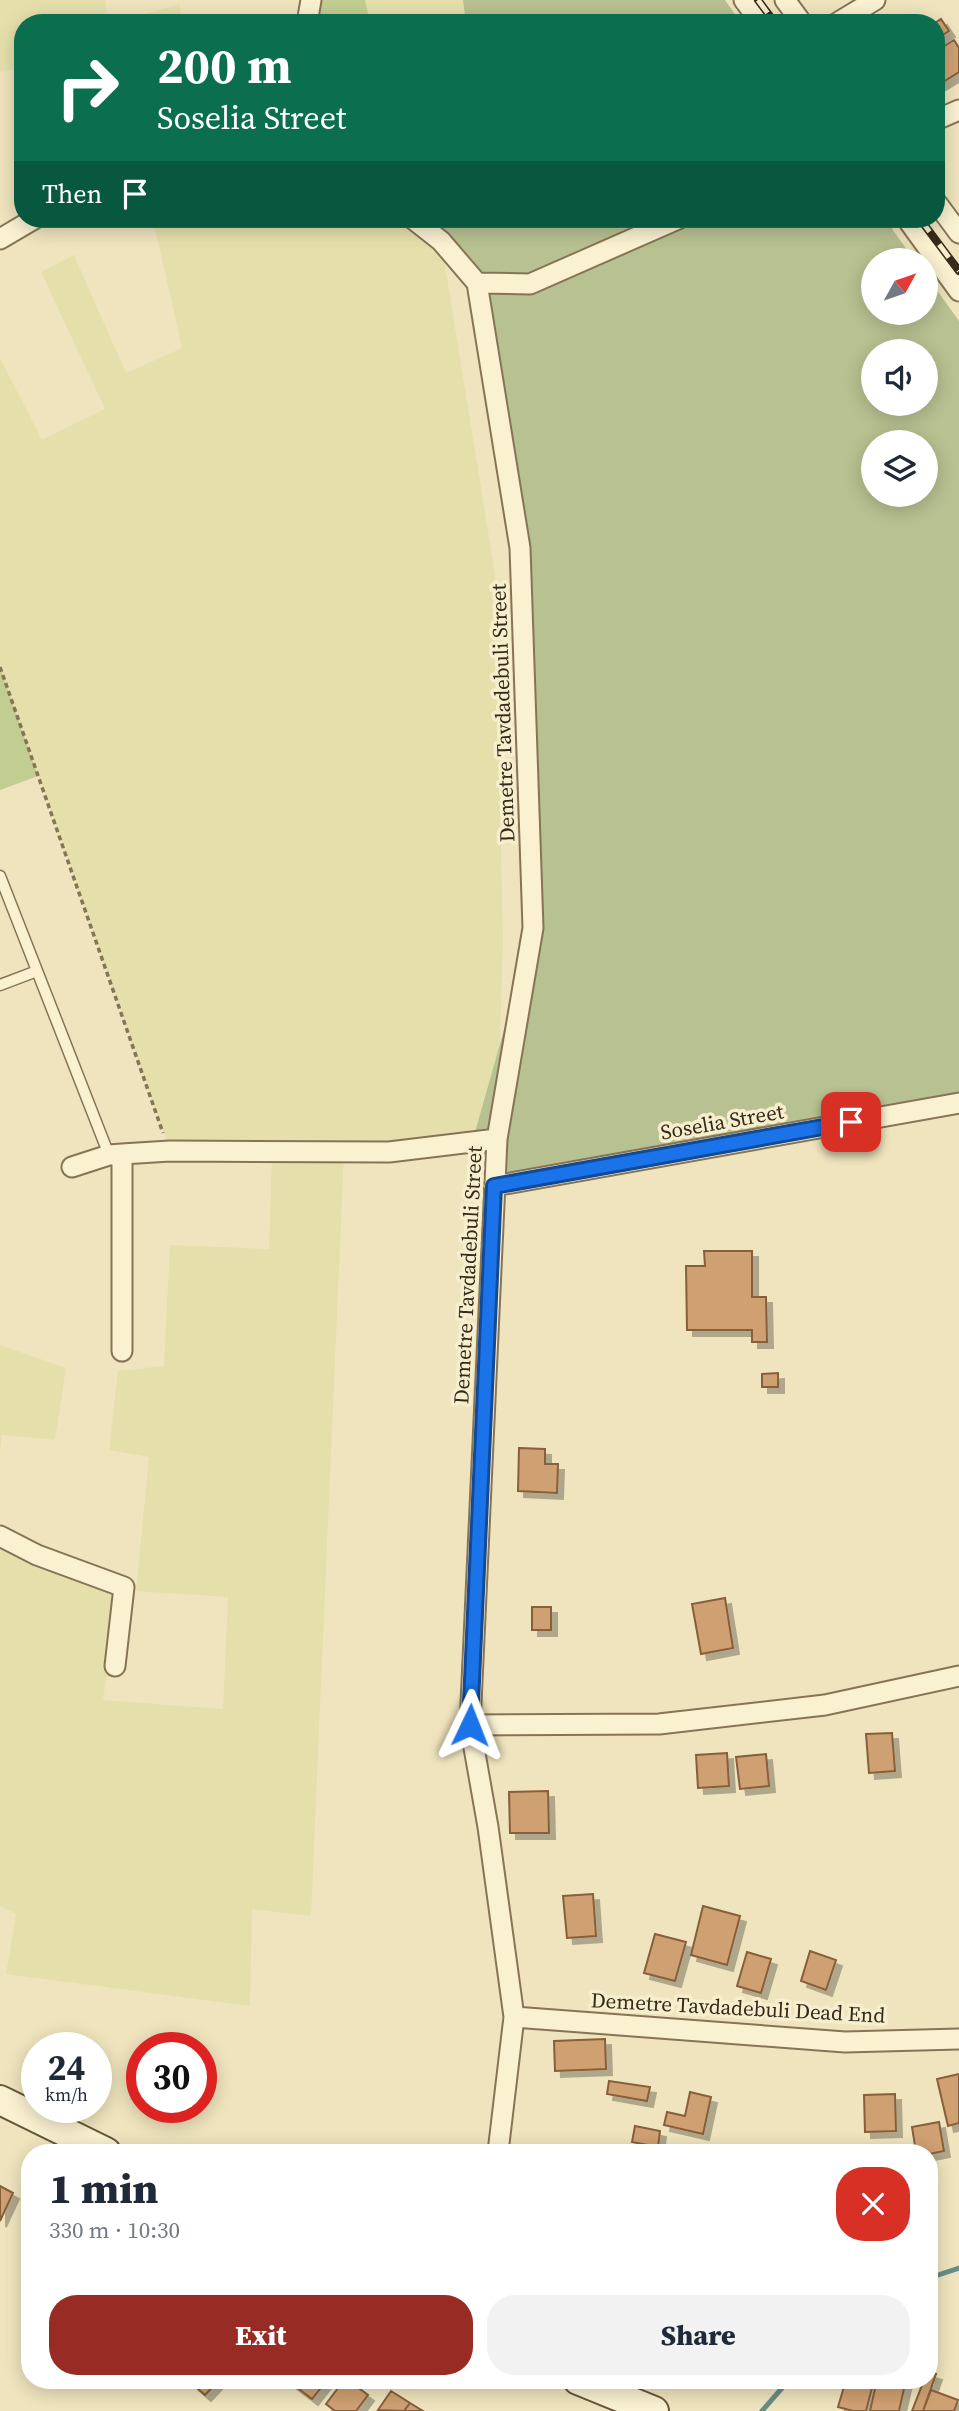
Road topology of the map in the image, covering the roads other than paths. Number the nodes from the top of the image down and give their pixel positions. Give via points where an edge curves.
1 (875, 0) edge
2 (852, 14) edge
3 (945, 214) edge
4 (19, 228) edge
5 (424, 228) edge
6 (658, 228) edge
7 (913, 228) edge
8 (959, 233) edge
9 (0, 239) edge
10 (477, 284) junction
11 (959, 292) edge
12 (0, 876) edge
13 (37, 971) junction
14 (0, 985) edge
15 (959, 1103) edge
16 (497, 1139) junction
17 (116, 1155) junction
18 (72, 1167) dead end
19 (494, 1186) junction
20 (122, 1351) dead end
21 (0, 1536) edge
22 (115, 1666) dead end
23 (959, 1676) edge
24 (470, 1725) junction
25 (514, 2017) junction
26 (959, 2039) edge
27 (0, 2100) edge
28 (90, 2144) edge
29 (499, 2144) edge
30 (601, 2389) edge
31 (654, 2411) edge

1 - 2 street
3 - 8 street
4 - 9 street
5 - 10 street
6 - 10 street via 530,284
7 - 11 street
10 - 16 street, Demetre Tavdadebuli Street via 520,548 533,928
12 - 13 lane
13 - 14 lane
13 - 17 lane
15 - 19 street, Soselia Street
16 - 17 street via 389,1152
16 - 19 street, Demetre Tavdadebuli Street
17 - 18 street
17 - 20 street
19 - 24 street, Demetre Tavdadebuli Street
21 - 22 street via 124,1587
23 - 24 street via 825,1705 659,1724
24 - 25 street, Demetre Tavdadebuli Street
25 - 26 street, Demetre Tavdadebuli Dead End via 845,2042
25 - 29 street, Demetre Tavdadebuli Street
27 - 28 main road
30 - 31 main road

